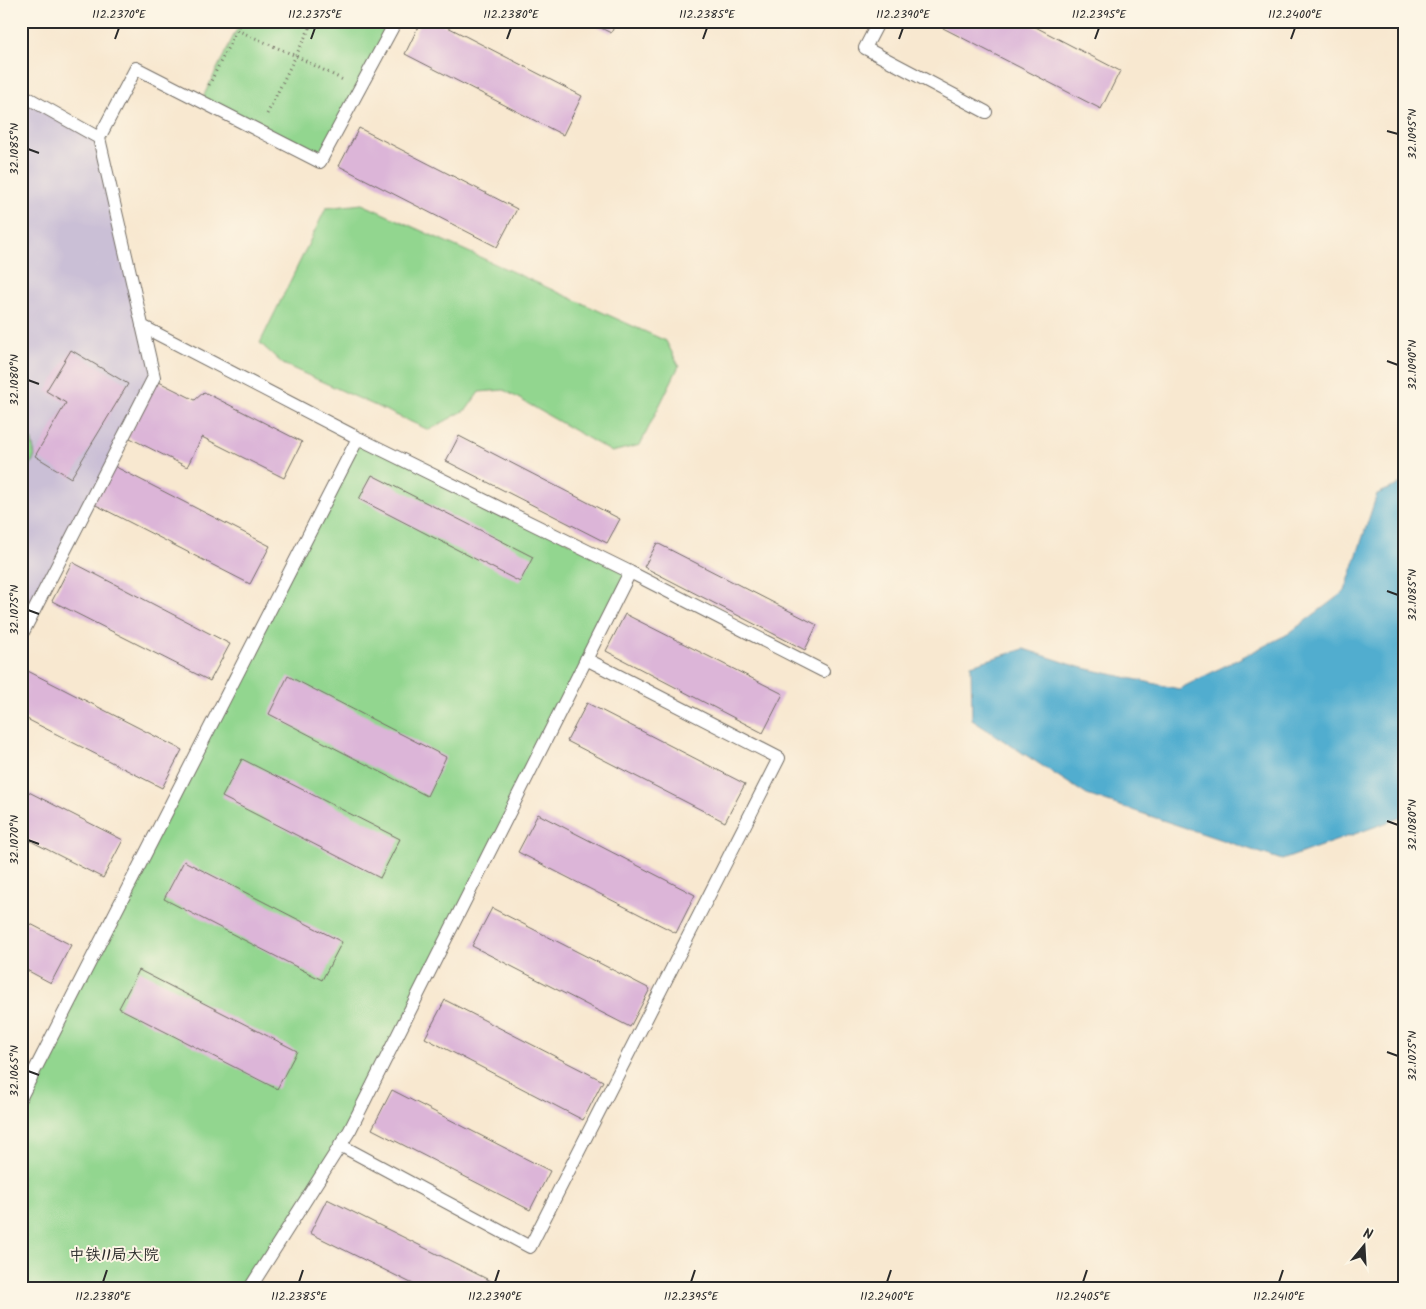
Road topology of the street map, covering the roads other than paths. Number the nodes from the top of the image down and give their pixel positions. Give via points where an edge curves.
1 (396, 21) edge
2 (879, 21) edge
3 (21, 94) edge
4 (986, 112) dead end
5 (99, 138) junction
6 (142, 326) junction
7 (358, 438) junction
8 (630, 572) junction
9 (21, 636) edge
10 (586, 659) junction
11 (822, 671) dead end
12 (21, 1097) edge
13 (340, 1145) junction
14 (250, 1288) edge

1 - 5 lane via 320,162 136,68
2 - 4 lane via 865,48
3 - 5 lane
5 - 6 lane
6 - 7 lane
6 - 9 lane via 154,378
7 - 8 lane
7 - 12 lane
8 - 10 lane
8 - 11 lane
10 - 13 lane
10 - 13 lane via 779,758 530,1247
13 - 14 lane

